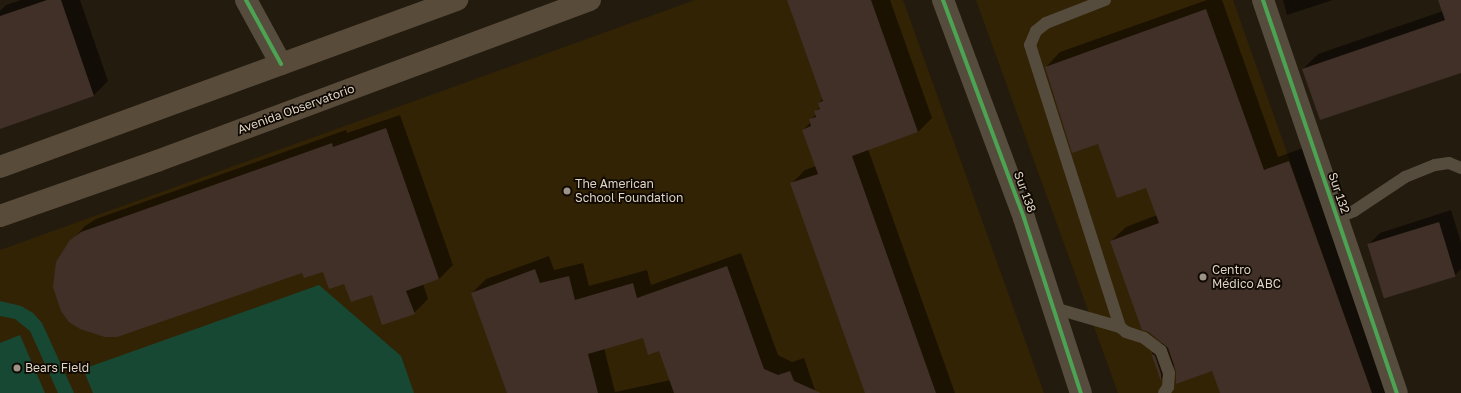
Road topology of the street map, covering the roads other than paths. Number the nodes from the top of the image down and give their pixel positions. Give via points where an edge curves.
1 (246, 0) edge
2 (457, 0) edge
3 (590, 0) edge
4 (943, 0) edge
5 (1105, 0) edge
6 (1263, 0) edge
7 (281, 64) junction
8 (0, 167) edge
9 (1461, 168) edge
10 (0, 216) edge
11 (1337, 218) junction
12 (1054, 308) junction
13 (1120, 327) junction
14 (1082, 393) edge
15 (1164, 393) edge
16 (1397, 393) edge

1 - 7 street
2 - 7 main road
3 - 10 main road, Avenida Observatorio
4 - 12 street, Sur 138 via 1024,218
5 - 13 lane via 1046,22 1036,31 1030,45
6 - 11 street, Sur 132
7 - 8 main road
9 - 11 lane via 1442,163 1405,177 1354,211
11 - 16 street, Sur 132
12 - 13 lane
12 - 14 street, Sur 138
13 - 15 lane via 1126,332 1144,338 1161,351 1169,373 1168,387

